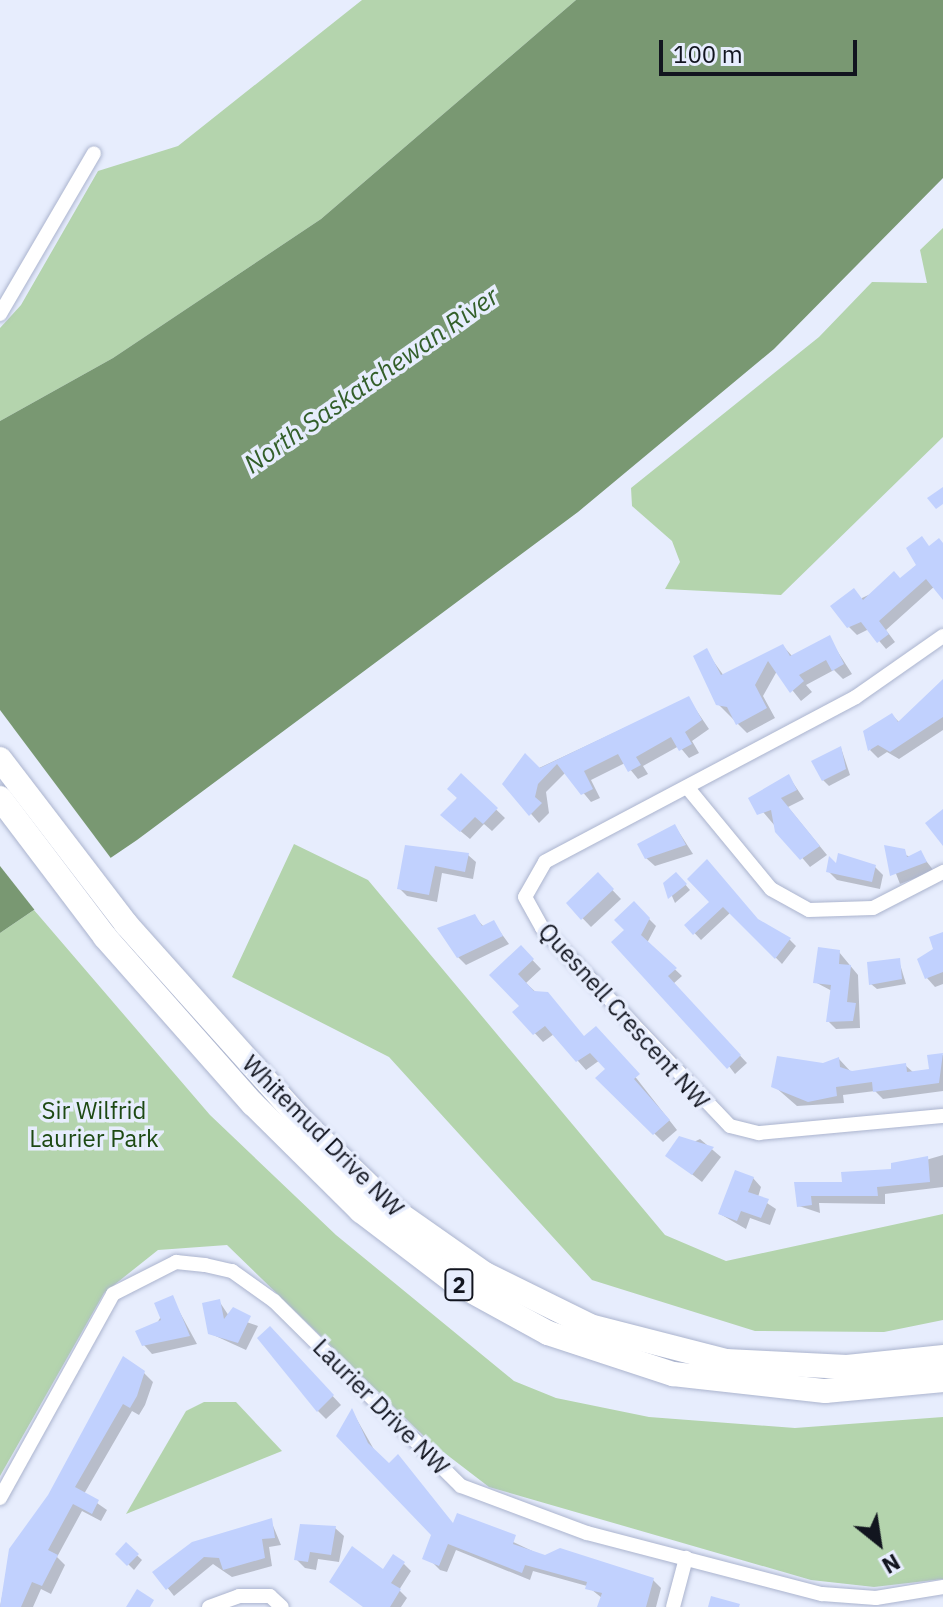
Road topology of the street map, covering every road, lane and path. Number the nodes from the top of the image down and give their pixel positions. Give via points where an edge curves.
1 (94, 153) dead end
2 (0, 314) edge
3 (943, 636) edge
4 (0, 759) edge
5 (687, 787) junction
6 (0, 798) edge
7 (943, 872) edge
8 (116, 930) junction
9 (943, 1116) edge
10 (943, 1357) edge
11 (943, 1380) edge
12 (0, 1498) edge
13 (686, 1558) junction
14 (943, 1587) edge
15 (874, 1602) edge
16 (209, 1607) edge
17 (282, 1607) edge
18 (673, 1607) edge

1 - 2 street
3 - 5 street, Quesnell Crescent NW via 856,697
4 - 8 highway, Whitemud Drive NW / 2
5 - 7 street via 771,889 809,910 873,908
5 - 9 street, Quesnell Crescent NW via 538,867 525,897 538,923 730,1126 759,1133
6 - 8 highway, Whitemud Drive NW / 2
8 - 10 highway, Whitemud Drive NW / 2 via 370,1189 515,1291 628,1338 726,1361 847,1367
8 - 11 highway, Whitemud Drive NW / 2 via 322,1173 396,1240 487,1302 593,1351 734,1386 825,1391
12 - 13 street, Laurier Drive NW via 113,1294 176,1262 232,1271 274,1301 461,1486 587,1533
13 - 15 street, Laurier Drive NW via 822,1594
13 - 18 street
14 - 15 street, Laurier Drive NW
16 - 17 street via 239,1596 270,1596

